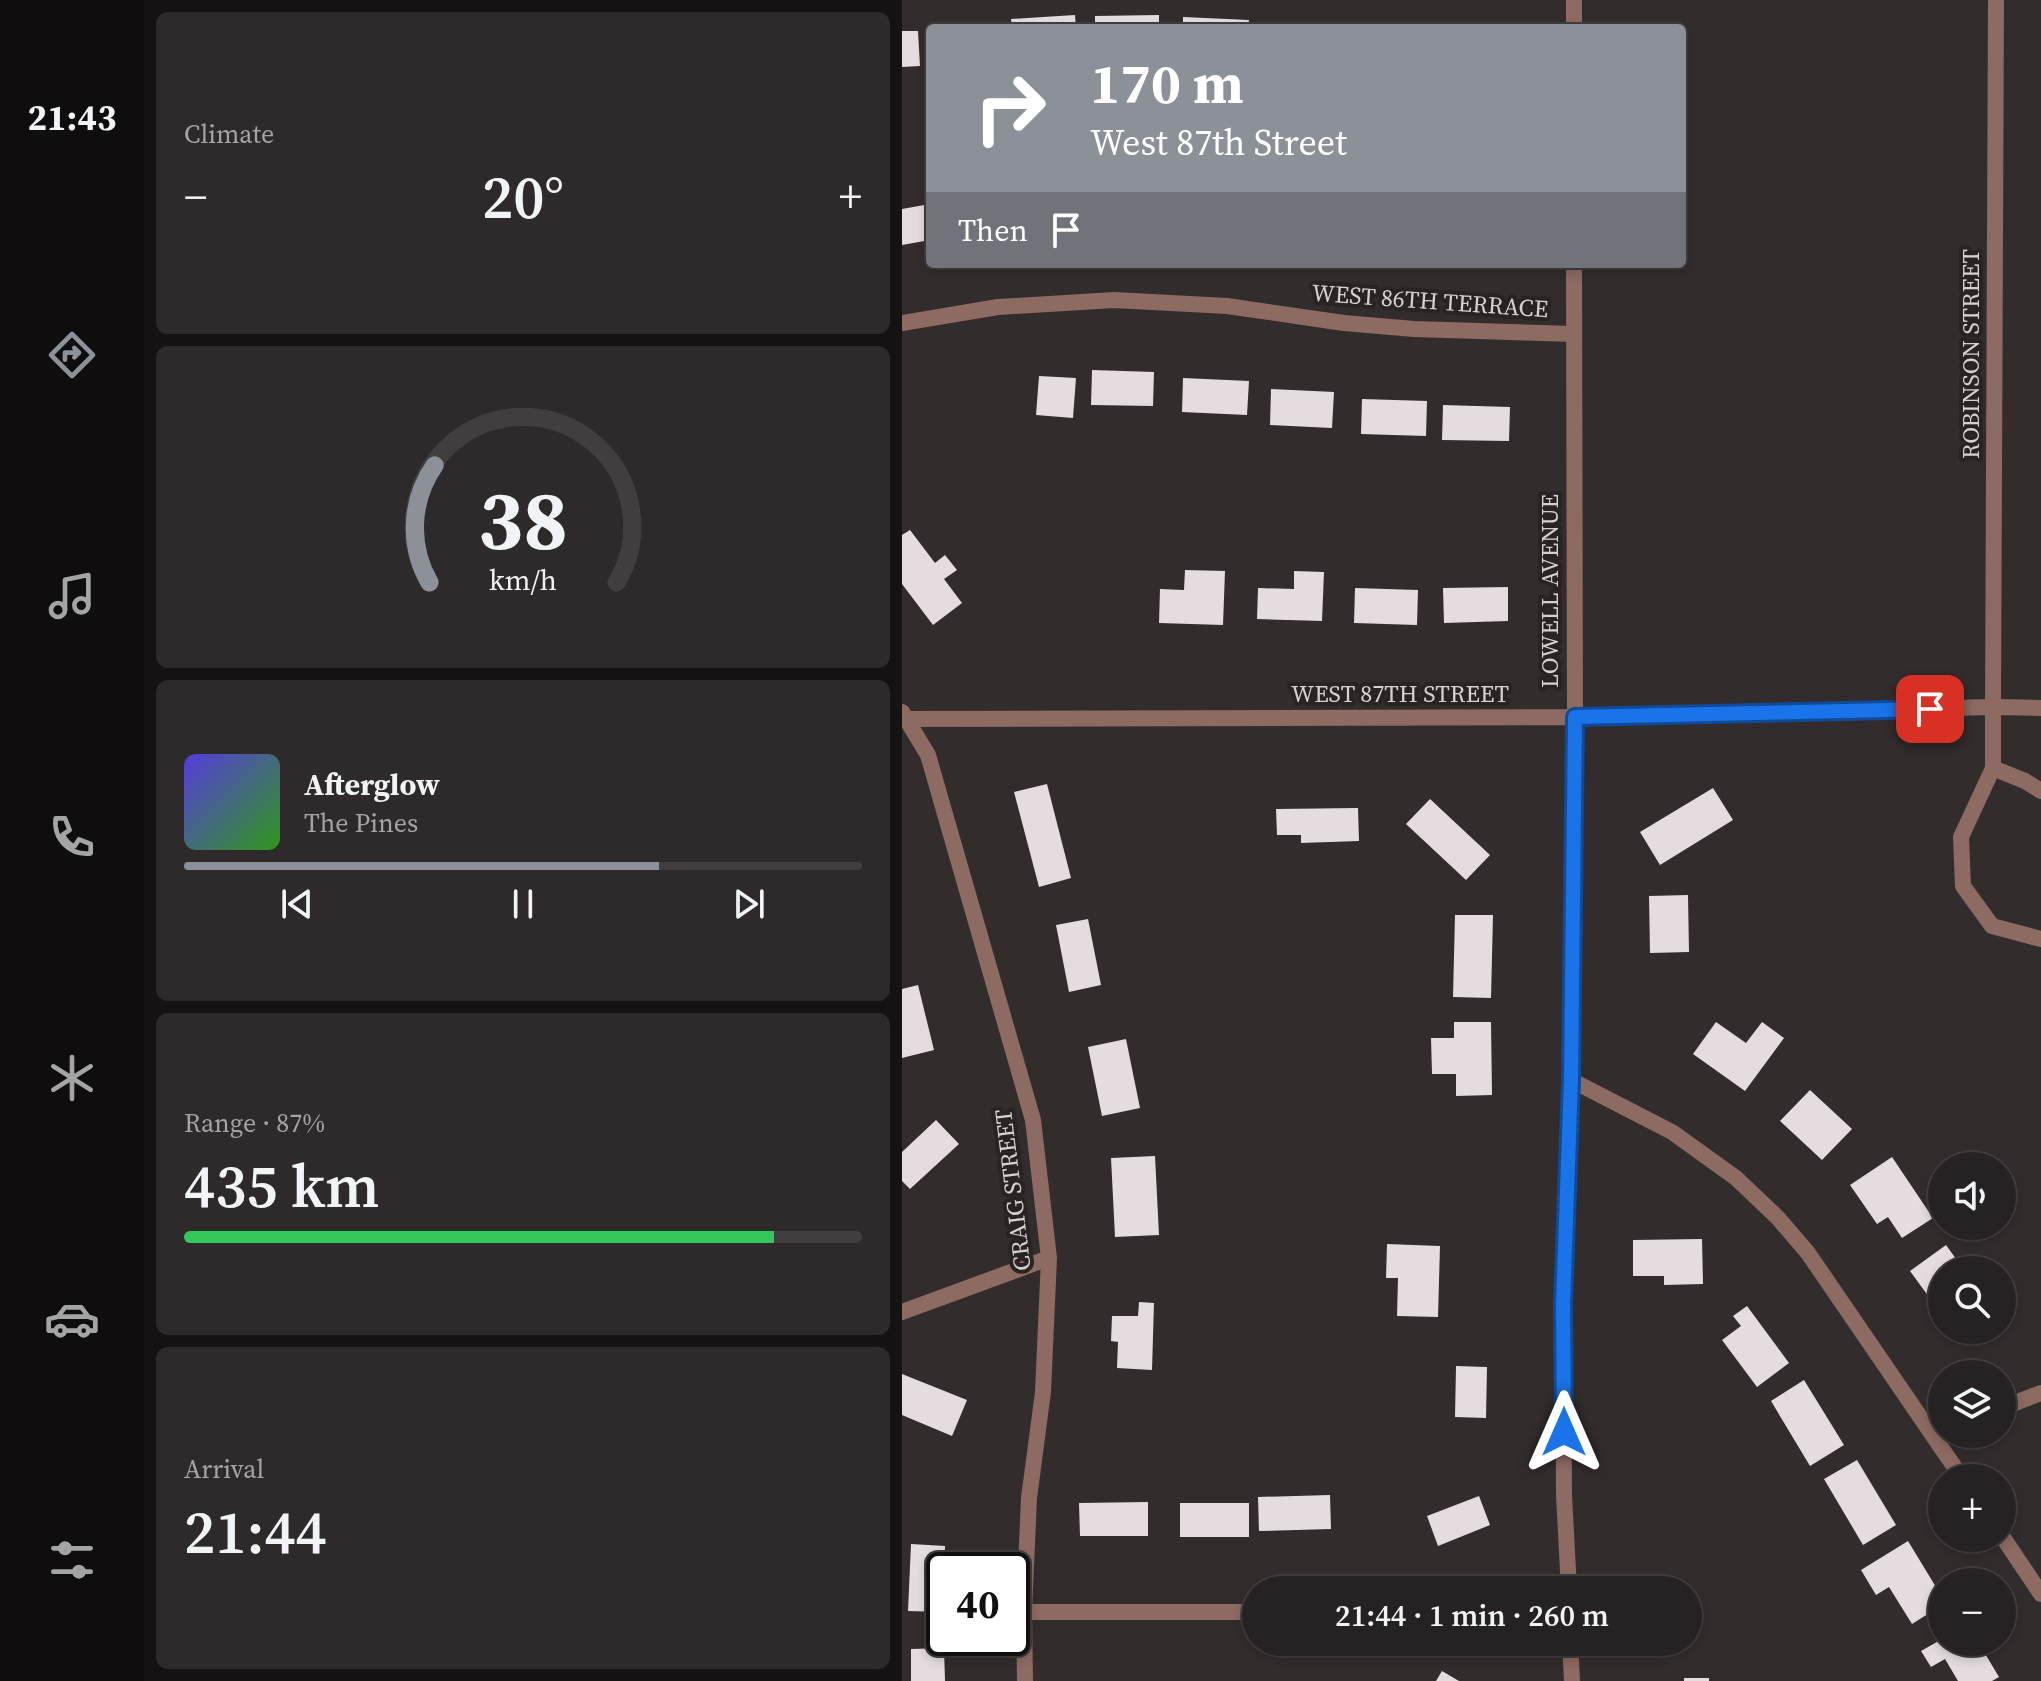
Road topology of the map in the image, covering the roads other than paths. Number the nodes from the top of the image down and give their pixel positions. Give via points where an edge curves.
1 (1574, 0) edge
2 (1996, 0) edge
3 (1574, 24) edge
4 (1574, 268) edge
5 (902, 323) edge
6 (1574, 334) junction
7 (1993, 707) junction
8 (2041, 708) edge
9 (903, 717) edge
10 (1575, 717) junction
11 (1993, 768) junction
12 (2041, 791) edge
13 (2041, 939) edge
14 (1571, 1080) junction
15 (1049, 1258) junction
16 (902, 1312) edge
17 (2041, 1393) edge
18 (2016, 1403) edge
19 (1928, 1419) edge
20 (1027, 1552) edge
21 (2013, 1552) edge
22 (1568, 1576) edge
23 (2041, 1594) edge
24 (1030, 1612) edge
25 (1242, 1612) edge
26 (1025, 1656) edge
27 (1571, 1656) edge
28 (1025, 1681) edge
29 (1572, 1681) edge

1 - 3 street
2 - 7 street, ROBINSON STREET
4 - 6 street, LOWELL AVENUE
5 - 6 street, WEST 86TH TERRACE via 998,307 1114,300 1227,306 1414,329
6 - 10 street, LOWELL AVENUE
7 - 8 street, WEST 87TH STREET
7 - 10 street, WEST 87TH STREET
7 - 11 street, ROBINSON STREET
9 - 10 street, WEST 87TH STREET
9 - 15 street, CRAIG STREET via 928,755 1033,1120
10 - 14 street, LOWELL AVENUE
11 - 12 street
11 - 13 street via 1961,837 1963,886 1992,926
14 - 19 street via 1672,1132 1736,1178 1808,1253
14 - 22 street, LOWELL AVENUE via 1563,1304
15 - 16 street
15 - 20 street, CRAIG STREET via 1043,1392
17 - 18 street
21 - 23 street
24 - 25 street
26 - 28 street, CRAIG STREET
27 - 29 street

